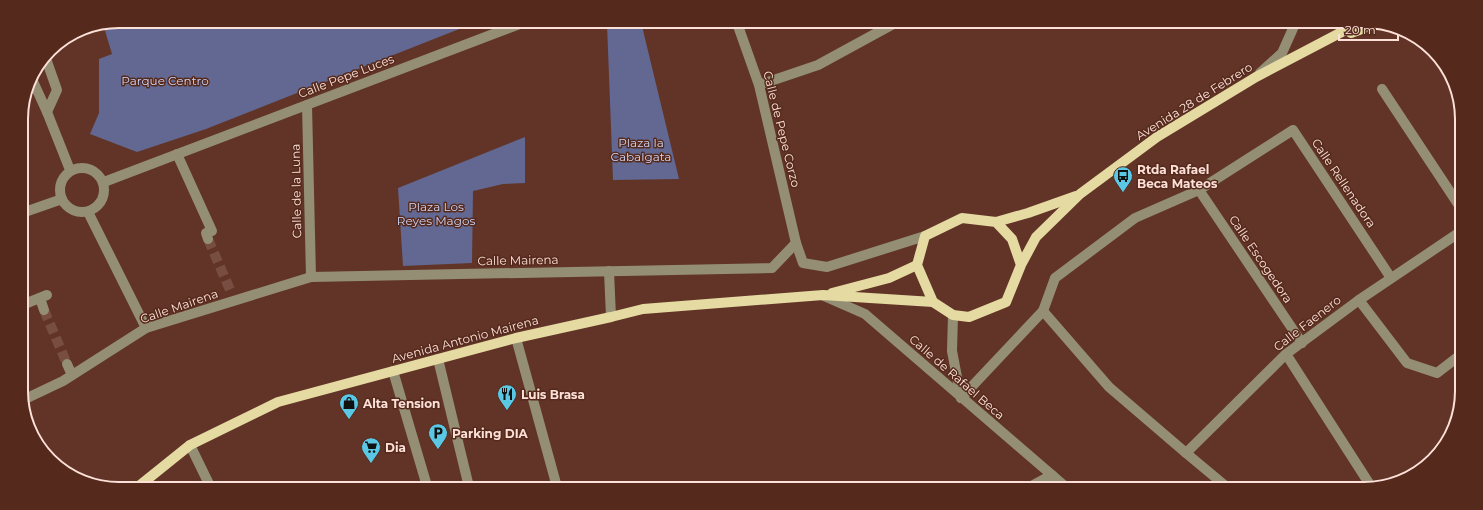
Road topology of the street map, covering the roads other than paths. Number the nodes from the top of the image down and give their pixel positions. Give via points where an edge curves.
1 (509, 28) edge
2 (739, 28) edge
3 (886, 28) edge
4 (1293, 28) edge
5 (1350, 28) edge
6 (1363, 28) edge
7 (1328, 40) junction
8 (48, 63) edge
9 (1256, 77) junction
10 (35, 85) edge
11 (759, 85) junction
12 (1382, 89) dead end
13 (307, 105) junction
14 (47, 112) junction
15 (177, 154) junction
16 (70, 170) junction
17 (104, 182) junction
18 (1199, 190) junction
19 (1080, 194) junction
20 (62, 199) junction
21 (1455, 199) edge
22 (28, 212) edge
23 (88, 212) junction
24 (996, 222) junction
25 (210, 235) tunnel mouth
26 (1455, 235) edge
27 (925, 236) junction
28 (796, 244) junction
29 (918, 265) junction
30 (1021, 265) junction
31 (610, 271) junction
32 (311, 277) junction
33 (1391, 278) junction
34 (823, 295) junction
35 (1359, 300) junction
36 (933, 302) junction
37 (28, 303) edge
38 (44, 310) tunnel mouth
39 (1043, 311) junction
40 (953, 315) junction
41 (610, 317) junction
42 (146, 328) junction
43 (516, 338) junction
44 (1302, 343) junction
45 (1286, 354) junction
46 (438, 359) junction
47 (1455, 359) edge
48 (67, 364) tunnel mouth
49 (394, 371) junction
50 (72, 375) junction
51 (28, 397) edge
52 (962, 398) junction
53 (190, 445) junction
54 (1186, 453) junction
55 (1052, 475) junction
56 (144, 482) edge
57 (208, 482) edge
58 (426, 482) edge
59 (468, 482) edge
60 (556, 482) edge
61 (1039, 482) edge
62 (1060, 482) edge
63 (1221, 482) edge
64 (1368, 482) edge

1 - 13 street, Calle Pepe Luces
2 - 11 street, Calle de Pepe Corzo
3 - 11 street via 818,65
4 - 9 street via 1282,53
5 - 7 main road, Avenida 28 de Febrero
6 - 7 main road, Avenida 28 de Febrero
7 - 9 main road, Avenida 28 de Febrero
8 - 14 street via 57,90
9 - 19 main road, Avenida 28 de Febrero via 1157,137
10 - 14 street
11 - 28 street, Calle de Pepe Corzo
12 - 21 street
13 - 15 street, Calle Pepe Luces
13 - 32 street, Calle de la Luna
14 - 16 street
15 - 17 street, Calle Pepe Luces
15 - 25 street
16 - 17 street via 87,167 98,174
16 - 20 street via 61,181 59,190
17 - 23 street via 102,200
18 - 33 street, Calle Rellenadora via 1293,130
18 - 39 street via 1135,218 1055,278
18 - 44 street, Calle Escogedora
19 - 24 main road, Avenida 28 de Febrero
19 - 30 main road, Avenida 28 de Febrero via 1036,237
20 - 22 street
20 - 23 street via 71,209
23 - 42 street
24 - 27 main road via 962,218
24 - 30 main road via 1012,239
26 - 33 street, Calle Faenero
27 - 28 street, Calle de Pepe Corzo via 827,267 803,263
27 - 29 main road
28 - 31 street, Calle Mairena via 772,268
29 - 34 main road via 889,278
29 - 36 main road
30 - 40 main road via 1006,302 969,317
31 - 32 street, Calle Mairena
31 - 41 street
32 - 42 street, Calle Mairena via 233,296
33 - 35 street, Calle Faenero
34 - 36 main road
34 - 41 main road, Avenida Antonio Mairena via 643,309
34 - 52 street, Calle de Rafael Beca via 865,314
35 - 44 street, Calle Faenero
35 - 47 street via 1407,363 1437,373
36 - 40 main road
37 - 38 street via 43,297
39 - 52 street
39 - 54 street via 1109,387
40 - 52 street via 952,351
41 - 43 main road, Avenida Antonio Mairena
42 - 50 street, Calle Mairena
43 - 46 main road, Avenida Antonio Mairena
43 - 60 street
44 - 45 street, Calle Faenero
45 - 54 street, Calle Faenero
45 - 64 street
46 - 49 main road, Avenida Antonio Mairena
46 - 59 street
48 - 50 street
49 - 53 main road, Avenida Antonio Mairena via 278,402
49 - 58 street
50 - 51 street, Calle Mairena
52 - 55 street, Calle de Rafael Beca
53 - 56 main road, Avenida Antonio Mairena
53 - 57 street
54 - 63 street
55 - 61 street
55 - 62 street, Calle de Rafael Beca

